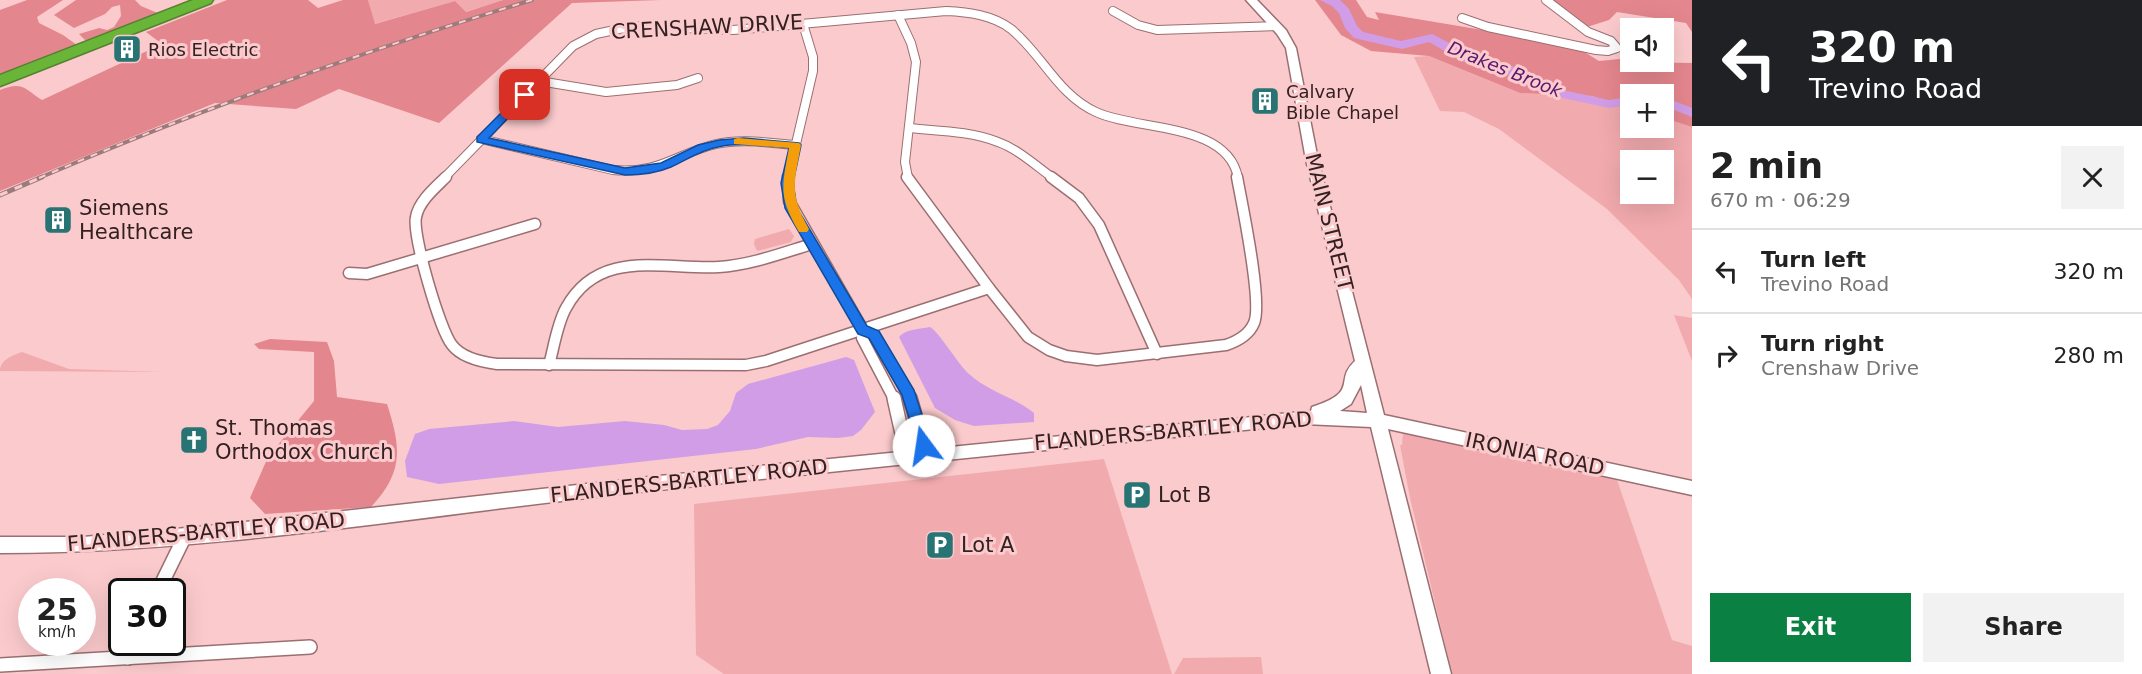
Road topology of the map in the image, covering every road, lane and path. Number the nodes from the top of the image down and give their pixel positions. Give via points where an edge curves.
1 (206, 0) edge
2 (1251, 0) edge
3 (1546, 0) edge
4 (1113, 11) dead end
5 (898, 15) junction
6 (1462, 18) dead end
7 (803, 24) junction
8 (1276, 26) junction
9 (1594, 35) junction
10 (1576, 44) junction
11 (698, 78) dead end
12 (0, 81) edge
13 (539, 81) junction
14 (909, 128) junction
15 (481, 139) junction
16 (795, 145) junction
17 (535, 224) dead end
18 (812, 244) junction
19 (424, 258) junction
20 (349, 273) dead end
21 (989, 288) junction
22 (863, 330) junction
23 (1157, 354) junction
24 (1364, 362) junction
25 (549, 365) junction
26 (1304, 417) junction
27 (1379, 421) junction
28 (916, 457) junction
29 (1692, 488) edge
30 (185, 536) junction
31 (0, 545) edge
32 (164, 578) edge
33 (310, 647) dead end
34 (128, 658) joint
35 (0, 666) edge
36 (1441, 674) edge

1 - 12 highway
2 - 8 street, MAIN STREET
3 - 9 street
4 - 8 street via 1157,30
5 - 7 street, CRENSHAW DRIVE
5 - 14 street via 916,62
5 - 23 street, CRENSHAW DRIVE via 956,11 996,20 1012,30 1089,108 1128,123 1192,133 1228,156 1237,174 1258,306 1256,321 1248,334 1229,345
6 - 10 street
7 - 13 street, CRENSHAW DRIVE via 733,30 615,28 573,46
7 - 16 street via 813,71
8 - 24 street, MAIN STREET via 1291,48 1310,150
9 - 10 street
9 - 10 street via 1617,48 1603,51
11 - 13 street via 677,85 606,92
13 - 15 street, CRENSHAW DRIVE
14 - 21 street via 905,162 909,179
14 - 23 street via 970,134 999,142 1079,198 1099,225
15 - 16 street via 625,171 664,166 719,143
15 - 19 street, CRENSHAW DRIVE via 419,207 415,221
16 - 18 street via 787,183 789,201
17 - 19 street
18 - 22 street
18 - 25 street via 737,265 642,263 612,270 590,281 570,301
19 - 20 street via 367,273
19 - 25 street, CRENSHAW DRIVE via 445,333 457,350 474,360 490,363
21 - 22 street, CRENSHAW DRIVE
21 - 23 street, CRENSHAW DRIVE via 1023,332 1049,350 1089,360
22 - 25 street, CRENSHAW DRIVE via 740,366
22 - 28 street via 862,338 893,393 905,447
22 - 28 street via 874,334 909,394 924,446
24 - 26 street via 1355,370 1346,400
24 - 27 street, MAIN STREET
26 - 27 street, FLANDERS-BARTLEY ROAD
26 - 28 street, FLANDERS-BARTLEY ROAD
27 - 29 street, IRONIA ROAD
27 - 36 street, MAIN STREET
28 - 30 street, FLANDERS-BARTLEY ROAD
30 - 31 street, FLANDERS-BARTLEY ROAD via 60,546
30 - 32 street
33 - 34 street
34 - 35 street

